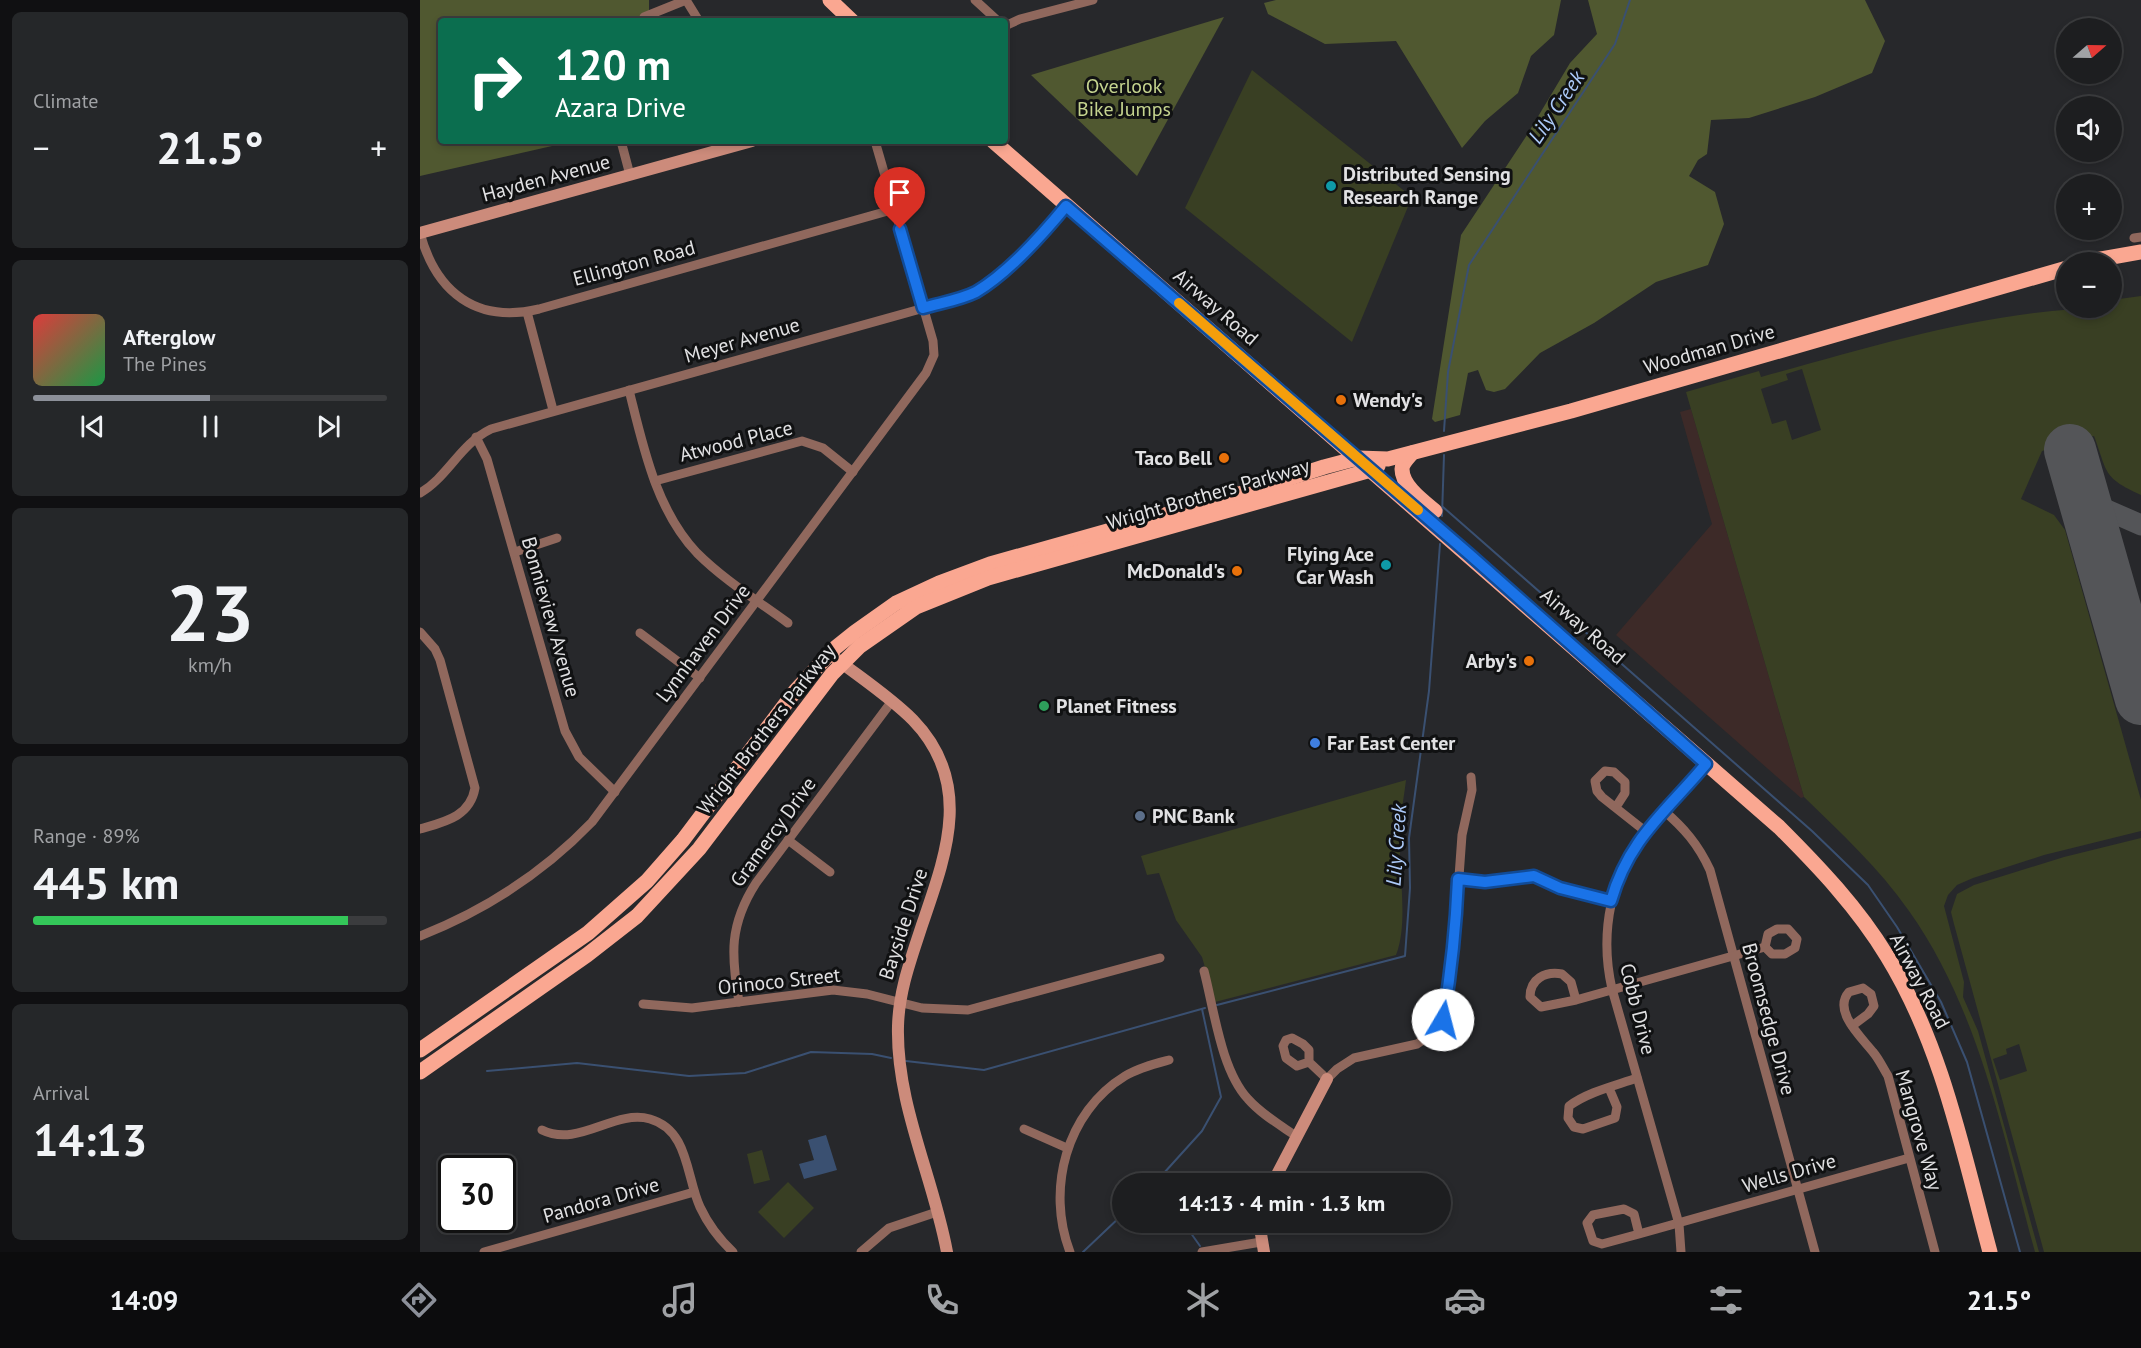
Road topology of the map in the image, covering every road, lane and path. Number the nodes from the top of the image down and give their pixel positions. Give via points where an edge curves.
1 (686, 0) edge
2 (831, 0) edge
3 (975, 0) edge
4 (1093, 0) edge
5 (1070, 3) edge
6 (644, 17) dead end
7 (697, 18) edge
8 (849, 18) edge
9 (995, 18) edge
10 (1008, 25) edge
11 (622, 144) edge
12 (741, 144) edge
13 (876, 144) edge
14 (996, 144) edge
15 (630, 175) junction
16 (1066, 206) junction
17 (894, 209) junction
18 (420, 233) edge
19 (2139, 242) edge
20 (2112, 252) edge
21 (2141, 262) edge
22 (2122, 265) edge
23 (2056, 271) edge
24 (2056, 274) edge
25 (2040, 276) junction
26 (923, 308) junction
27 (527, 312) junction
28 (629, 390) junction
29 (553, 410) junction
30 (1316, 422) junction
31 (476, 437) junction
32 (1412, 453) junction
33 (1388, 459) joint
34 (1364, 463) junction
35 (1324, 467) junction
36 (853, 472) junction
37 (655, 481) junction
38 (420, 494) edge
39 (1444, 533) junction
40 (557, 538) dead end
41 (515, 552) junction
42 (758, 601) junction
43 (788, 623) dead end
44 (420, 632) edge
45 (640, 633) dead end
46 (830, 653) junction
47 (842, 663) junction
48 (700, 678) junction
49 (892, 701) junction
50 (1706, 764) junction
51 (1471, 777) dead end
52 (615, 792) junction
53 (1616, 807) dead end
54 (1663, 810) junction
55 (420, 829) edge
56 (1645, 831) junction
57 (788, 840) junction
58 (830, 872) dead end
59 (1458, 879) junction
60 (1611, 901) junction
61 (420, 936) edge
62 (1765, 946) dead end
63 (1733, 955) junction
64 (1161, 958) dead end
65 (1204, 972) dead end
66 (1612, 989) junction
67 (1576, 1000) junction
68 (739, 1002) junction
69 (899, 1002) junction
70 (644, 1004) dead end
71 (1852, 1026) dead end
72 (420, 1050) edge
73 (1169, 1060) dead end
74 (1310, 1062) dead end
75 (420, 1072) edge
76 (1637, 1078) junction
77 (1327, 1079) junction
78 (1609, 1088) junction
79 (1024, 1129) dead end
80 (542, 1130) dead end
81 (1296, 1136) junction
82 (1067, 1148) junction
83 (1909, 1158) junction
84 (1278, 1173) edge
85 (1797, 1190) junction
86 (694, 1192) junction
87 (937, 1212) junction
88 (1679, 1224) junction
89 (1639, 1234) junction
90 (1263, 1247) edge
91 (484, 1252) edge
92 (732, 1252) edge
93 (861, 1252) edge
94 (947, 1252) edge
95 (1070, 1252) edge
96 (1202, 1252) edge
97 (1681, 1252) edge
98 (1815, 1252) edge
99 (1935, 1252) edge
100 (1990, 1252) edge

1 - 6 street
1 - 7 street
2 - 8 main road
3 - 9 street
4 - 5 street
5 - 10 street
11 - 15 street
12 - 15 street, Hayden Avenue
13 - 17 street, Lynnhaven Drive
14 - 16 main road, Airway Road
15 - 18 street, Hayden Avenue
16 - 26 street, Meyer Avenue via 984,286 967,296
16 - 30 main road, Airway Road
17 - 26 street, Lynnhaven Drive
17 - 27 street, Ellington Road
18 - 27 street, Ellington Road via 432,267 460,298 491,311
19 - 20 main road
21 - 22 main road
23 - 25 main road, Woodman Drive
24 - 25 main road, Woodman Drive
25 - 32 main road, Woodman Drive
26 - 28 street, Meyer Avenue
26 - 36 street, Lynnhaven Drive via 934,348 932,362
27 - 29 street
28 - 29 street, Meyer Avenue
28 - 37 street
29 - 31 street, Meyer Avenue
30 - 34 main road, Airway Road
30 - 35 main road via 1332,451
31 - 38 street, Meyer Avenue via 436,482
31 - 41 street, Bonnieview Avenue via 487,459
32 - 33 main road, Woodman Drive
32 - 39 main road via 1402,471 1415,494 1436,512
33 - 34 main road, Wright Brothers Parkway
34 - 35 main road, Wright Brothers Parkway
34 - 39 main road, Airway Road
34 - 47 main road, Wright Brothers Parkway via 1270,497 952,591 884,627
35 - 46 main road, Wright Brothers Parkway via 960,574 877,615
36 - 37 street, Atwood Place via 823,448 802,441
36 - 42 street, Lynnhaven Drive
37 - 42 street via 675,524 698,554
39 - 50 main road, Airway Road
40 - 41 street
41 - 52 street, Bonnieview Avenue via 570,743 587,767
42 - 43 street
42 - 48 street, Lynnhaven Drive
44 - 55 street via 440,660 475,788 471,802 458,816
45 - 48 street
46 - 47 street, Bayside Drive
46 - 72 main road, Wright Brothers Parkway via 796,690 683,840 647,881 588,933
47 - 49 street, Bayside Drive
47 - 75 main road, Wright Brothers Parkway via 699,849 660,893 587,956
48 - 52 street, Lynnhaven Drive
49 - 57 street, Gramercy Drive
49 - 69 street, Bayside Drive via 921,728 936,752 951,814 941,870
50 - 54 street, Cobb Drive
50 - 100 main road, Airway Road via 1815,864 1847,899 1887,955 1932,1049
51 - 59 street
52 - 61 street, Lynnhaven Drive via 576,838 531,877 473,913
53 - 56 street
54 - 56 street, Cobb Drive
54 - 63 street, Broomsedge Drive via 1700,848 1710,870
56 - 60 street, Cobb Drive via 1621,872
57 - 58 street
57 - 68 street, Gramercy Drive via 752,889 739,915 733,951
59 - 60 street via 1485,882 1534,876 1560,888
59 - 77 street via 1454,946 1443,1020 1418,1044 1354,1058
60 - 66 street, Cobb Drive via 1606,946
62 - 63 street
63 - 66 street
63 - 85 street, Broomsedge Drive
64 - 69 street, Orinoco Street via 984,1008 938,1010
65 - 81 street via 1239,1088
66 - 67 street
66 - 76 street, Cobb Drive
67 - 67 street via 1541,1007 1530,997 1530,988 1538,978 1563,974
68 - 69 street, Orinoco Street via 833,990
68 - 70 street, Orinoco Street via 686,1008
69 - 87 street, Bayside Drive via 900,1074
71 - 83 street, Mangrove Way via 1888,1076
73 - 82 street via 1135,1071 1110,1088 1085,1115
74 - 77 street
76 - 78 street
76 - 88 street, Cobb Drive
77 - 81 street
78 - 78 street via 1569,1106 1574,1127 1583,1129 1615,1118 1617,1107
79 - 82 street
80 - 86 street via 563,1136 632,1118 652,1120 675,1135
81 - 84 street
82 - 95 street via 1060,1213
83 - 85 street, Wells Drive
83 - 99 street, Mangrove Way
85 - 88 street, Wells Drive
85 - 98 street, Broomsedge Drive
86 - 91 street, Pandora Drive
86 - 92 street via 706,1219
87 - 93 street via 889,1228
87 - 94 street, Bayside Drive
88 - 89 street, Wells Drive
88 - 97 street, Cobb Drive
89 - 89 street, Wells Drive via 1634,1215 1624,1209 1593,1215 1587,1223 1593,1241 1602,1244
90 - 96 street

